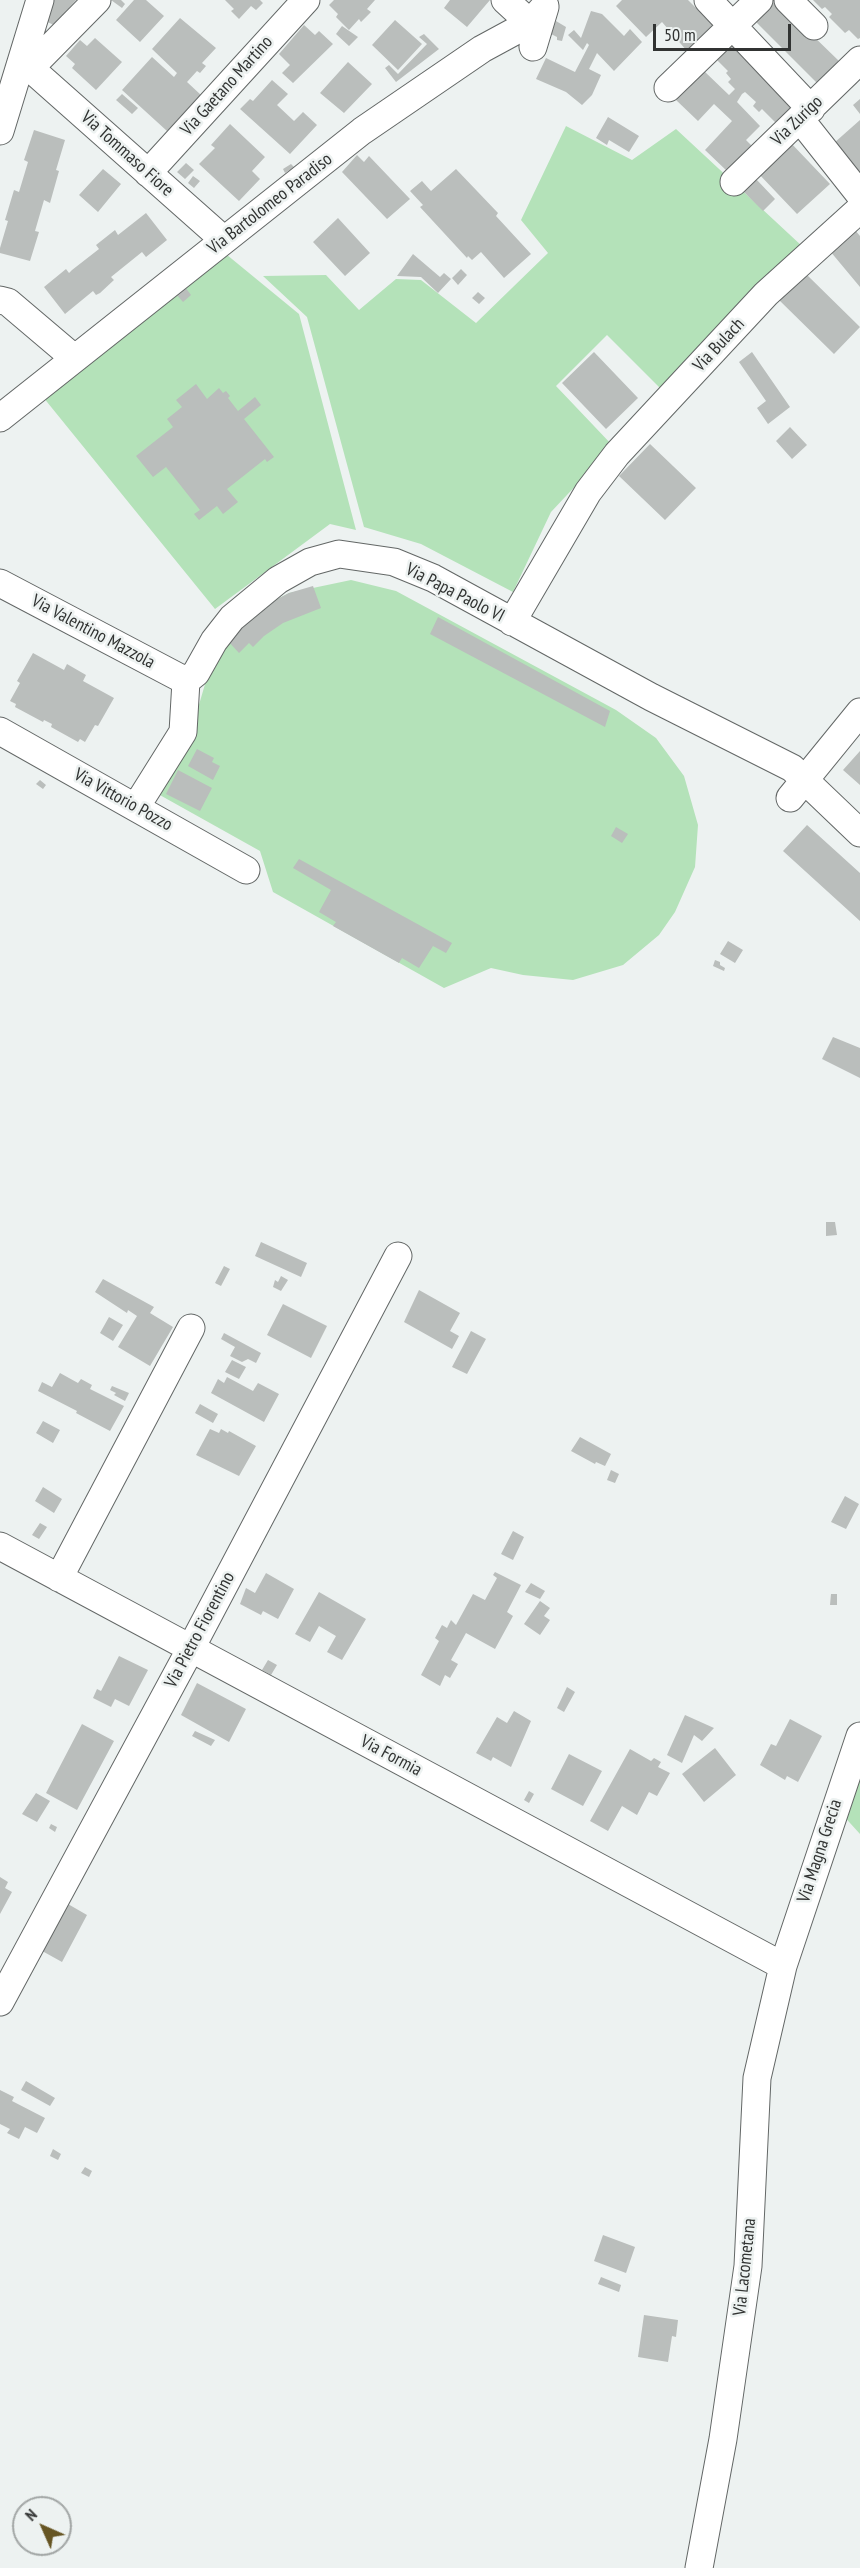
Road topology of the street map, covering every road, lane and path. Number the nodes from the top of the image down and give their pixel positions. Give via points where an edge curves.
1 (40, 0) edge
2 (97, 0) edge
3 (306, 0) edge
4 (505, 0) edge
5 (708, 0) edge
6 (759, 0) edge
7 (788, 0) edge
8 (539, 19) edge
9 (733, 25) junction
10 (814, 26) dead end
11 (860, 60) edge
12 (26, 66) junction
13 (668, 88) dead end
14 (805, 114) junction
15 (0, 131) edge
16 (148, 173) junction
17 (734, 182) dead end
18 (860, 195) edge
19 (860, 209) edge
20 (224, 240) junction
21 (0, 300) edge
22 (74, 358) junction
23 (1, 418) edge
24 (0, 582) edge
25 (512, 622) junction
26 (186, 681) junction
27 (860, 712) edge
28 (0, 731) edge
29 (797, 789) junction
30 (136, 807) junction
31 (860, 833) edge
32 (246, 870) dead end
33 (398, 1256) dead end
34 (191, 1328) dead end
35 (0, 1546) edge
36 (59, 1578) junction
37 (190, 1648) junction
38 (860, 1736) edge
39 (783, 1966) junction
40 (0, 2002) edge
41 (699, 2568) edge

1 - 12 street
2 - 12 street
3 - 16 street, Via Gaetano Martino
4 - 8 street
5 - 9 street
6 - 9 street
7 - 10 street
8 - 20 street, Via Bartolomeo Paradiso via 482,49 362,131
9 - 13 street
9 - 14 street
11 - 14 street, Via Zurigo
12 - 15 street
12 - 16 street, Via Tommaso Fiore
14 - 17 street, Via Zurigo
14 - 18 street
16 - 20 street, Via Tommaso Fiore
19 - 25 street, Via Bulach via 766,294 616,454 588,492
20 - 22 street, Via Bartolomeo Paradiso
21 - 22 street via 8,302
22 - 23 street, Via Bartolomeo Paradiso
24 - 26 street, Via Valentino Mazzola
25 - 26 street, Via Papa Paolo VI via 394,562 339,554 310,562 250,602 220,634 196,673
25 - 29 street, Via Papa Paolo VI via 792,768
26 - 30 street via 183,732
27 - 29 street
28 - 30 street, Via Vittorio Pozzo
29 - 31 street, Via Papa Paolo VI
30 - 32 street, Via Vittorio Pozzo
33 - 37 street, Via Pietro Fiorentino
34 - 36 street
35 - 36 street, Via Formia
36 - 37 street, Via Formia
37 - 39 street, Via Formia
37 - 40 street, Via Pietro Fiorentino
38 - 39 street, Via Magna Grecia
39 - 41 street, Via Lacometana via 757,2078 748,2266 723,2439

